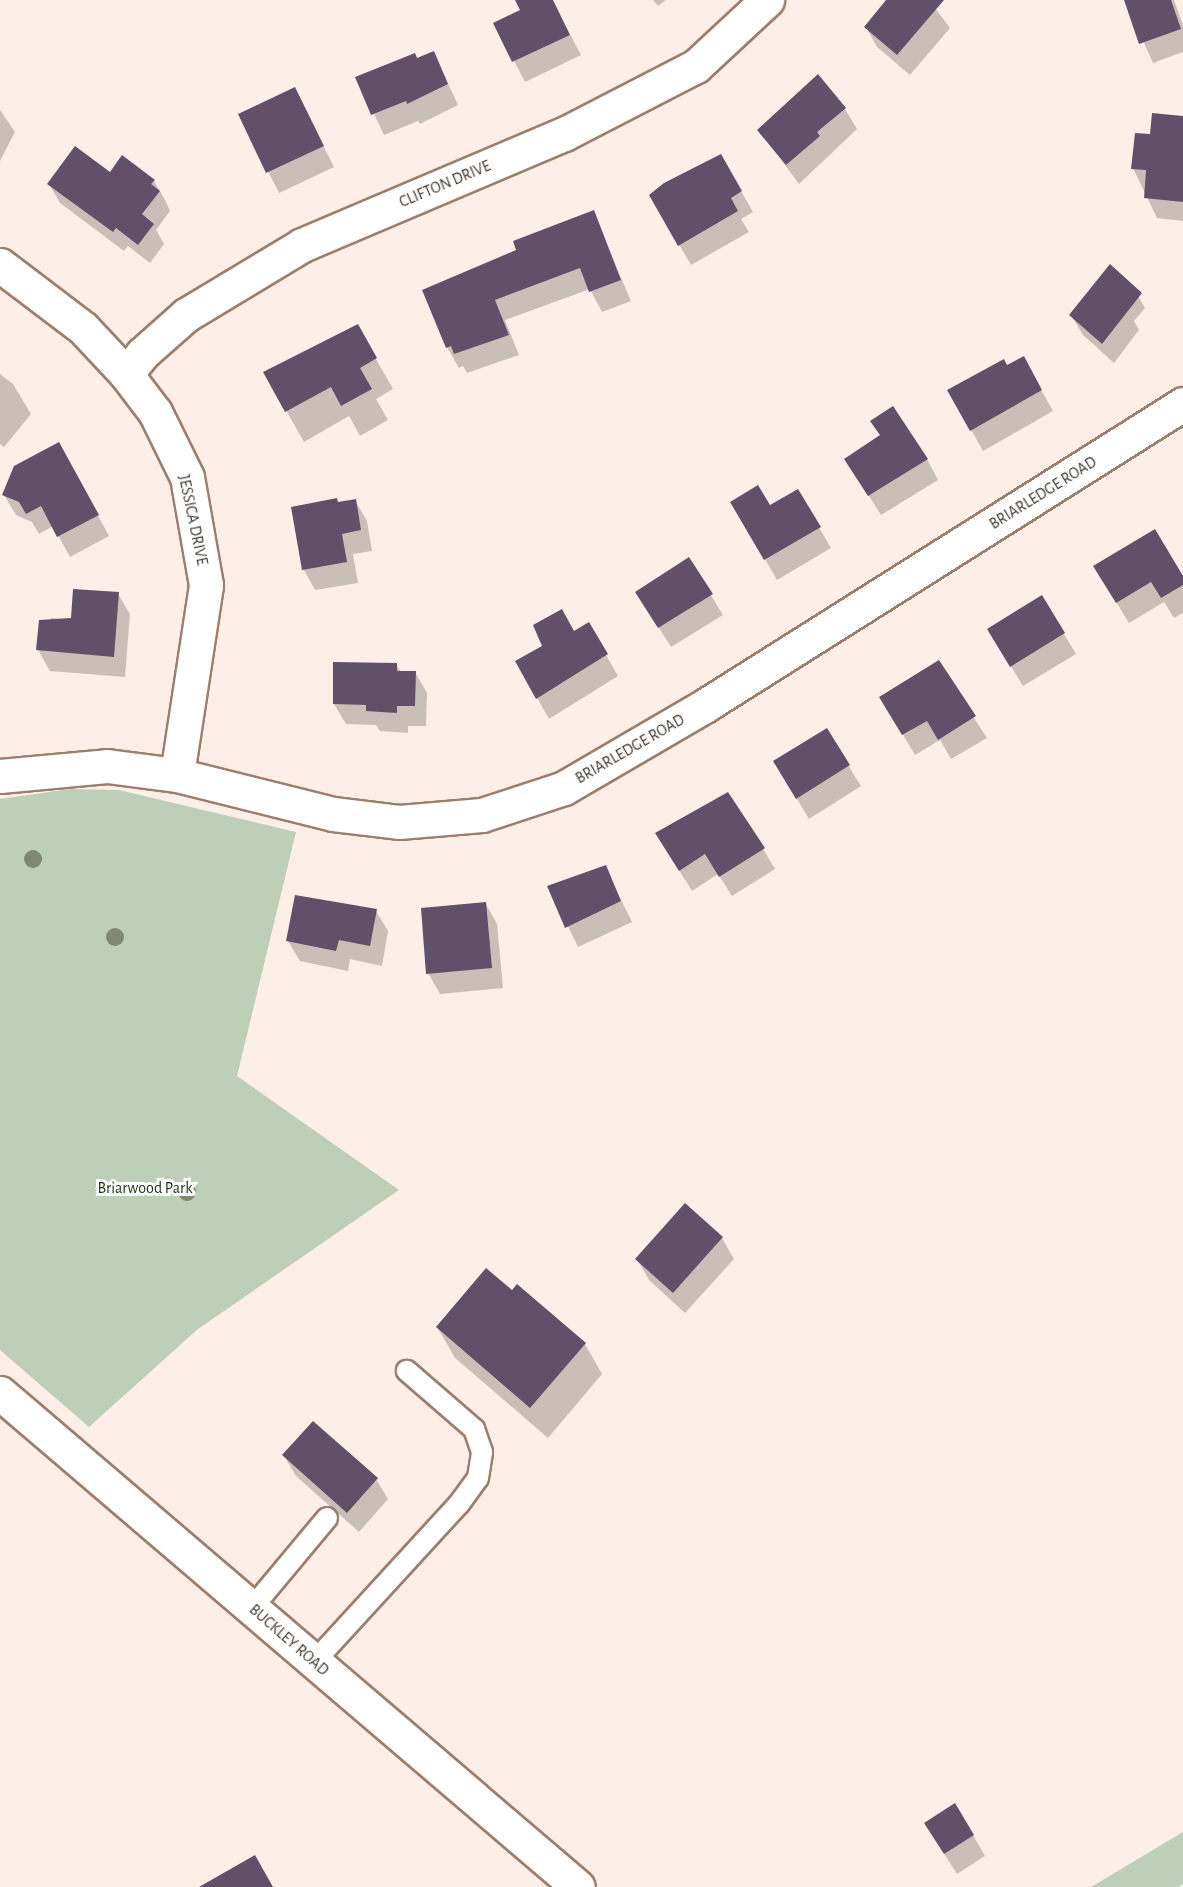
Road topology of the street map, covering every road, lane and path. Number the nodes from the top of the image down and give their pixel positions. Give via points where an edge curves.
1 (767, 0) edge
2 (0, 265) edge
3 (126, 374) junction
4 (1183, 404) edge
5 (177, 775) junction
6 (0, 776) edge
7 (407, 1371) dead end
8 (0, 1393) edge
9 (327, 1518) dead end
10 (252, 1608) junction
11 (314, 1662) junction
12 (578, 1887) edge

1 - 3 street, CLIFTON DRIVE via 696,66 564,134 302,244 186,315 142,354
2 - 3 street, JESSICA DRIVE via 83,328
3 - 5 street, JESSICA DRIVE via 154,412 187,477 206,585
4 - 5 street, BRIARLEDGE ROAD via 706,705 564,788 482,815 399,822 333,814
5 - 6 street, BRIARLEDGE ROAD via 107,766
7 - 11 lane via 474,1429 482,1452 478,1478 459,1504
8 - 10 street, BUCKLEY ROAD
9 - 10 lane
10 - 11 street, BUCKLEY ROAD
11 - 12 street, BUCKLEY ROAD

